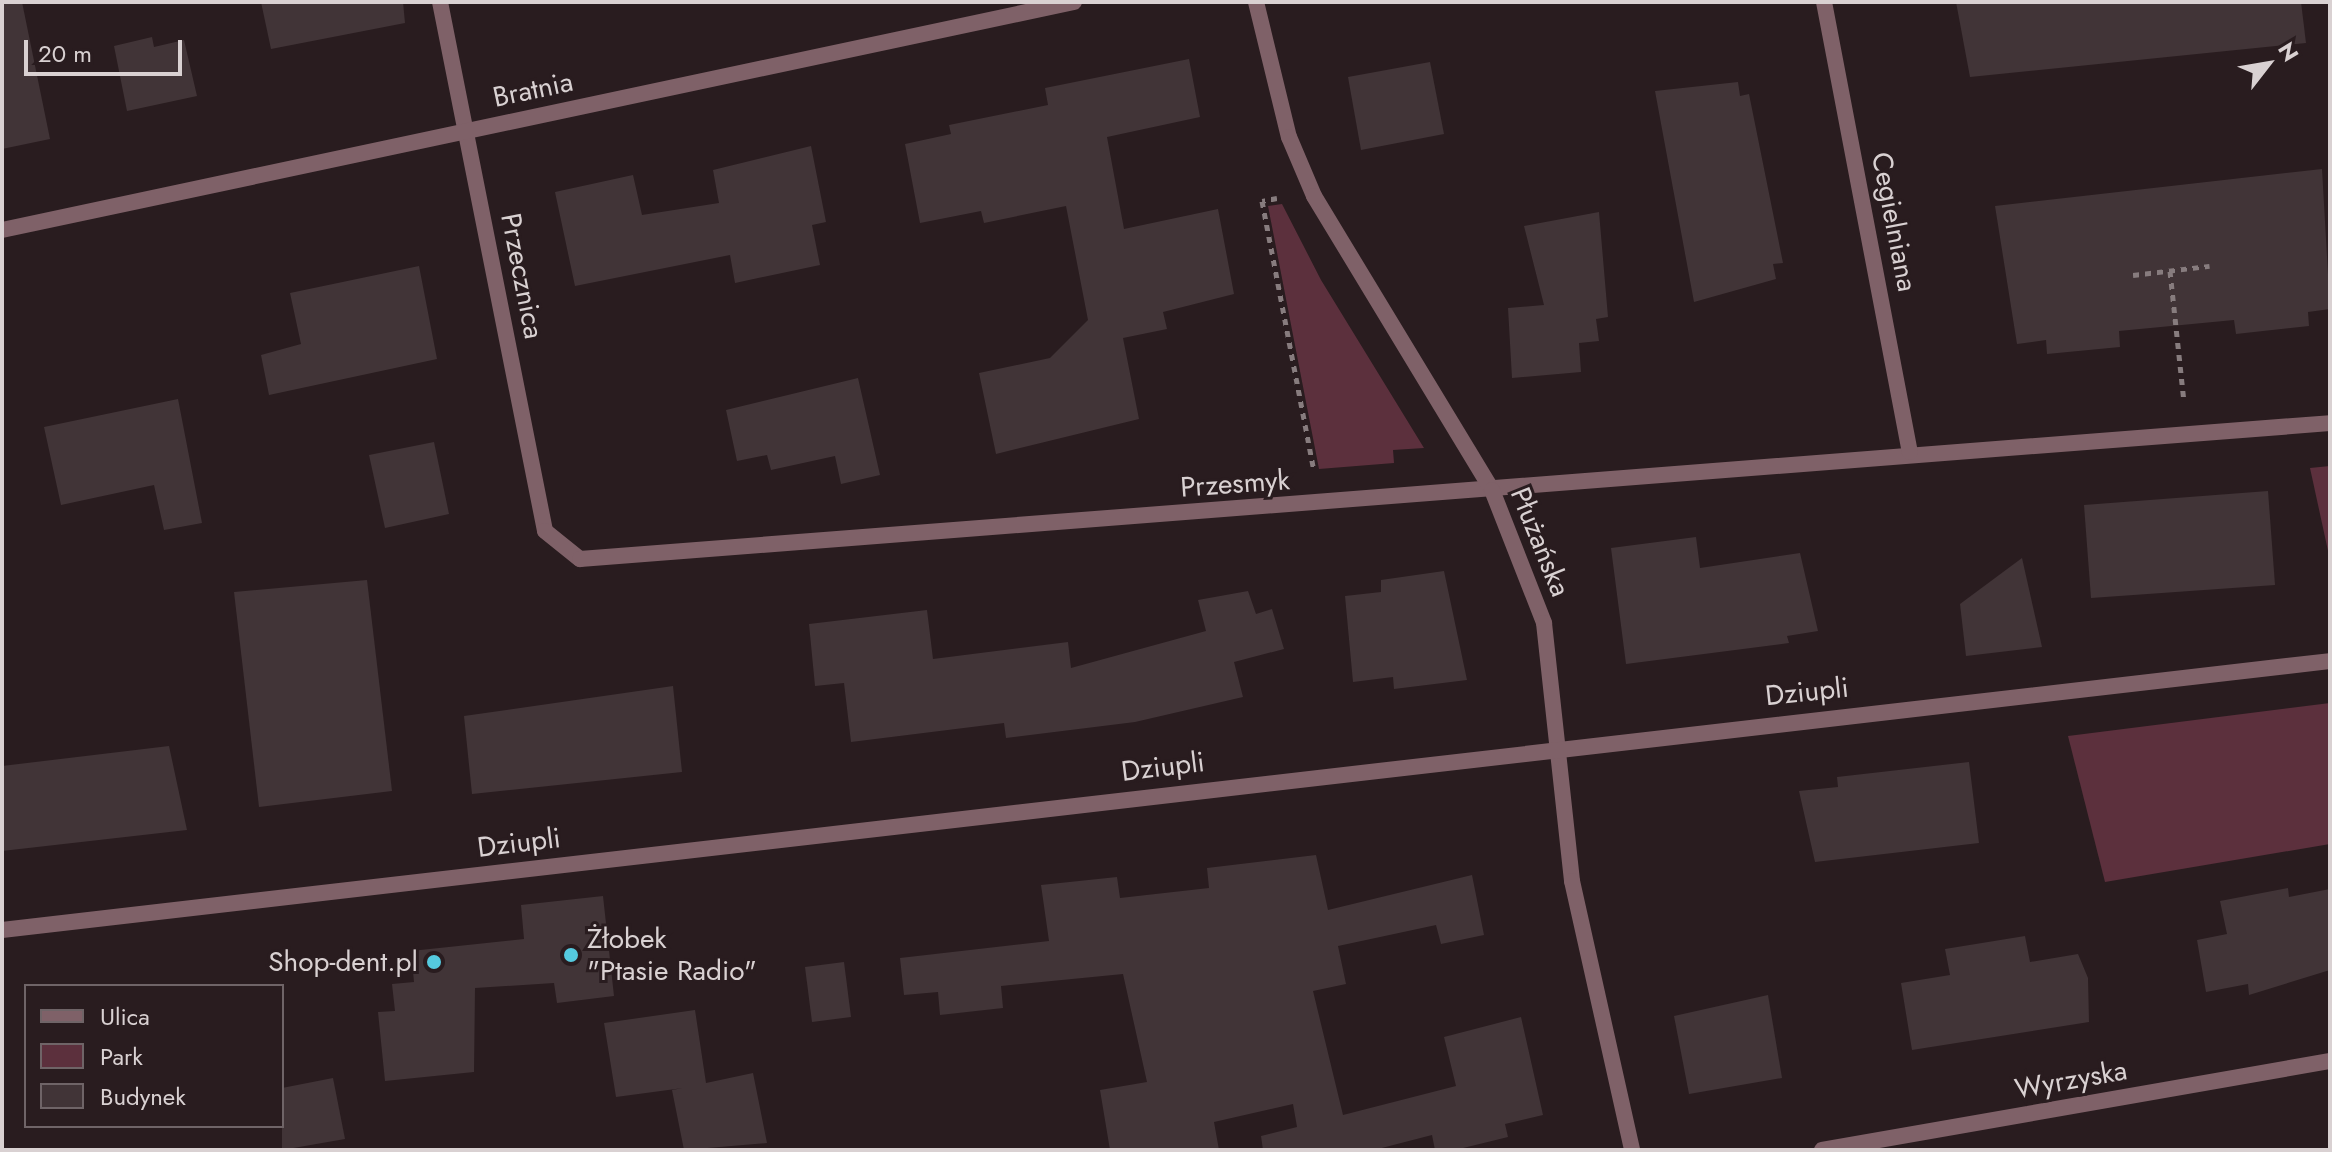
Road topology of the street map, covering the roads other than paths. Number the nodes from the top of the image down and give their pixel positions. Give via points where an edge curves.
1 (440, 2) edge
2 (1074, 2) edge
3 (1256, 2) edge
4 (1824, 2) edge
5 (467, 131) junction
6 (2, 230) edge
7 (2330, 423) edge
8 (1910, 452) junction
9 (1492, 490) junction
10 (565, 553) joint
11 (2330, 661) edge
12 (1562, 746) junction
13 (2, 930) edge
14 (2330, 1061) edge
15 (1632, 1150) edge
16 (1822, 1150) edge

1 - 5 street, Przecznica
2 - 5 street, Bratnia
3 - 9 street, Płużańska via 1289,137 1314,196
4 - 8 street, Cegielniana
5 - 6 street, Bratnia
5 - 10 street, Przecznica via 545,531
7 - 8 street, Przesmyk
8 - 9 street, Przesmyk
9 - 10 street, Przesmyk via 598,560
9 - 12 street, Płużańska via 1544,623
11 - 12 street, Dziupli
12 - 13 street, Dziupli
12 - 15 street, Płużańska via 1572,881
14 - 16 street, Wyrzyska

